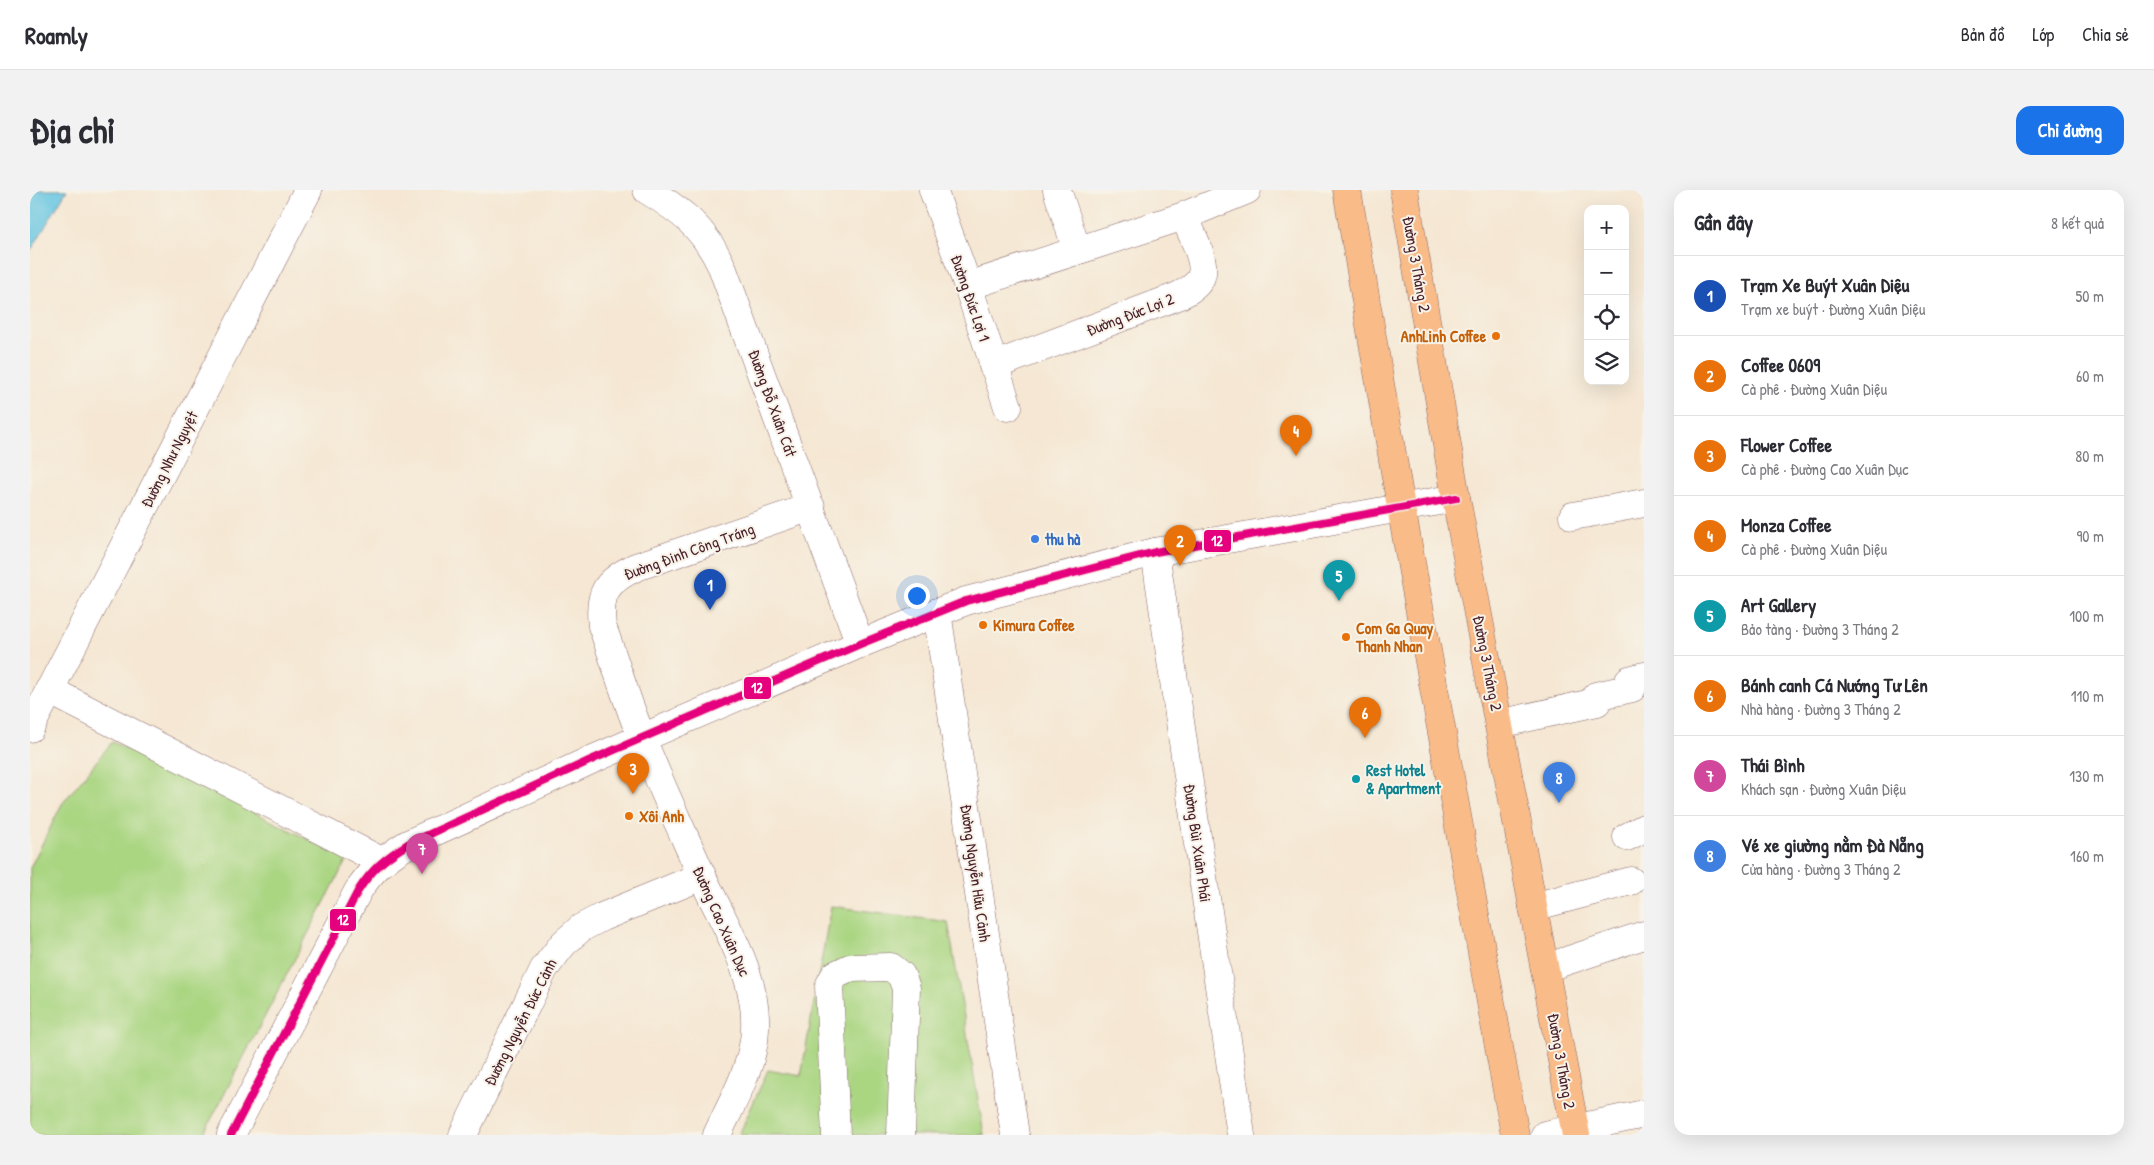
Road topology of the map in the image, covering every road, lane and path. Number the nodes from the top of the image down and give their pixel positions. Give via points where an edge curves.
1 (308, 190) edge
2 (647, 190) edge
3 (932, 190) edge
4 (1058, 190) edge
5 (1247, 190) edge
6 (1347, 190) edge
7 (1404, 190) edge
8 (1184, 216) junction
9 (1077, 250) junction
10 (968, 286) junction
11 (993, 366) junction
12 (1008, 407) dead end
13 (1456, 498) junction
14 (1644, 503) edge
15 (811, 507) junction
16 (1401, 507) junction
17 (1573, 516) dead end
18 (1155, 552) junction
19 (937, 612) junction
20 (860, 644) junction
21 (1644, 676) edge
22 (49, 690) junction
23 (1499, 724) junction
24 (30, 728) edge
25 (642, 739) junction
26 (381, 861) junction
27 (702, 876) junction
28 (1631, 881) dead end
29 (1534, 907) junction
30 (1644, 935) edge
31 (1545, 968) junction
32 (1644, 1114) edge
33 (1575, 1132) edge
34 (231, 1135) edge
35 (463, 1135) edge
36 (716, 1135) edge
37 (836, 1135) edge
38 (902, 1135) edge
39 (1015, 1135) edge
40 (1241, 1135) edge
41 (1516, 1135) edge
42 (1546, 1135) edge

1 - 22 street, Đường Như Nguyệt
2 - 15 street, Đường Đỗ Xuân Cát via 679,210 716,252
3 - 10 street, Đường Đức Lợi 1
4 - 9 street
5 - 8 street
6 - 16 main road
7 - 13 main road, Đường 3 Tháng 2
8 - 9 street
8 - 11 street, Đường Đức Lợi 2 via 1202,260 1203,272 1200,281 1189,290
9 - 10 street
10 - 11 street, Đường Đức Lợi 1
11 - 12 street, Đường Đức Lợi 1
13 - 16 street
13 - 23 main road, Đường 3 Tháng 2
14 - 17 street
15 - 20 street, Đường Đỗ Xuân Cát
15 - 25 street, Đường Đinh Công Tráng via 636,567 610,583 602,596 602,626
16 - 18 street
16 - 41 main road
18 - 19 street
18 - 40 street, Đường Bùi Xuân Phái
19 - 20 street
19 - 39 street, Đường Nguyễn Hữu Cảnh
20 - 25 street
21 - 23 street via 1628,680 1632,688 1596,696 1597,702
22 - 24 street, Đường Như Nguyệt
22 - 26 street
23 - 29 main road, Đường 3 Tháng 2
25 - 26 street via 408,844
25 - 27 street, Đường Cao Xuân Dục
26 - 34 street via 358,891
27 - 35 street, Đường Nguyễn Đức Cảnh via 602,917 562,944 544,969
27 - 36 street, Đường Cao Xuân Dục via 739,954 749,982 756,1027 745,1072
28 - 29 street
29 - 31 main road, Đường 3 Tháng 2
30 - 31 street
31 - 33 main road, Đường 3 Tháng 2
32 - 33 street
33 - 42 street
37 - 38 street via 829,986 835,975 850,968 890,967 901,975 906,988

